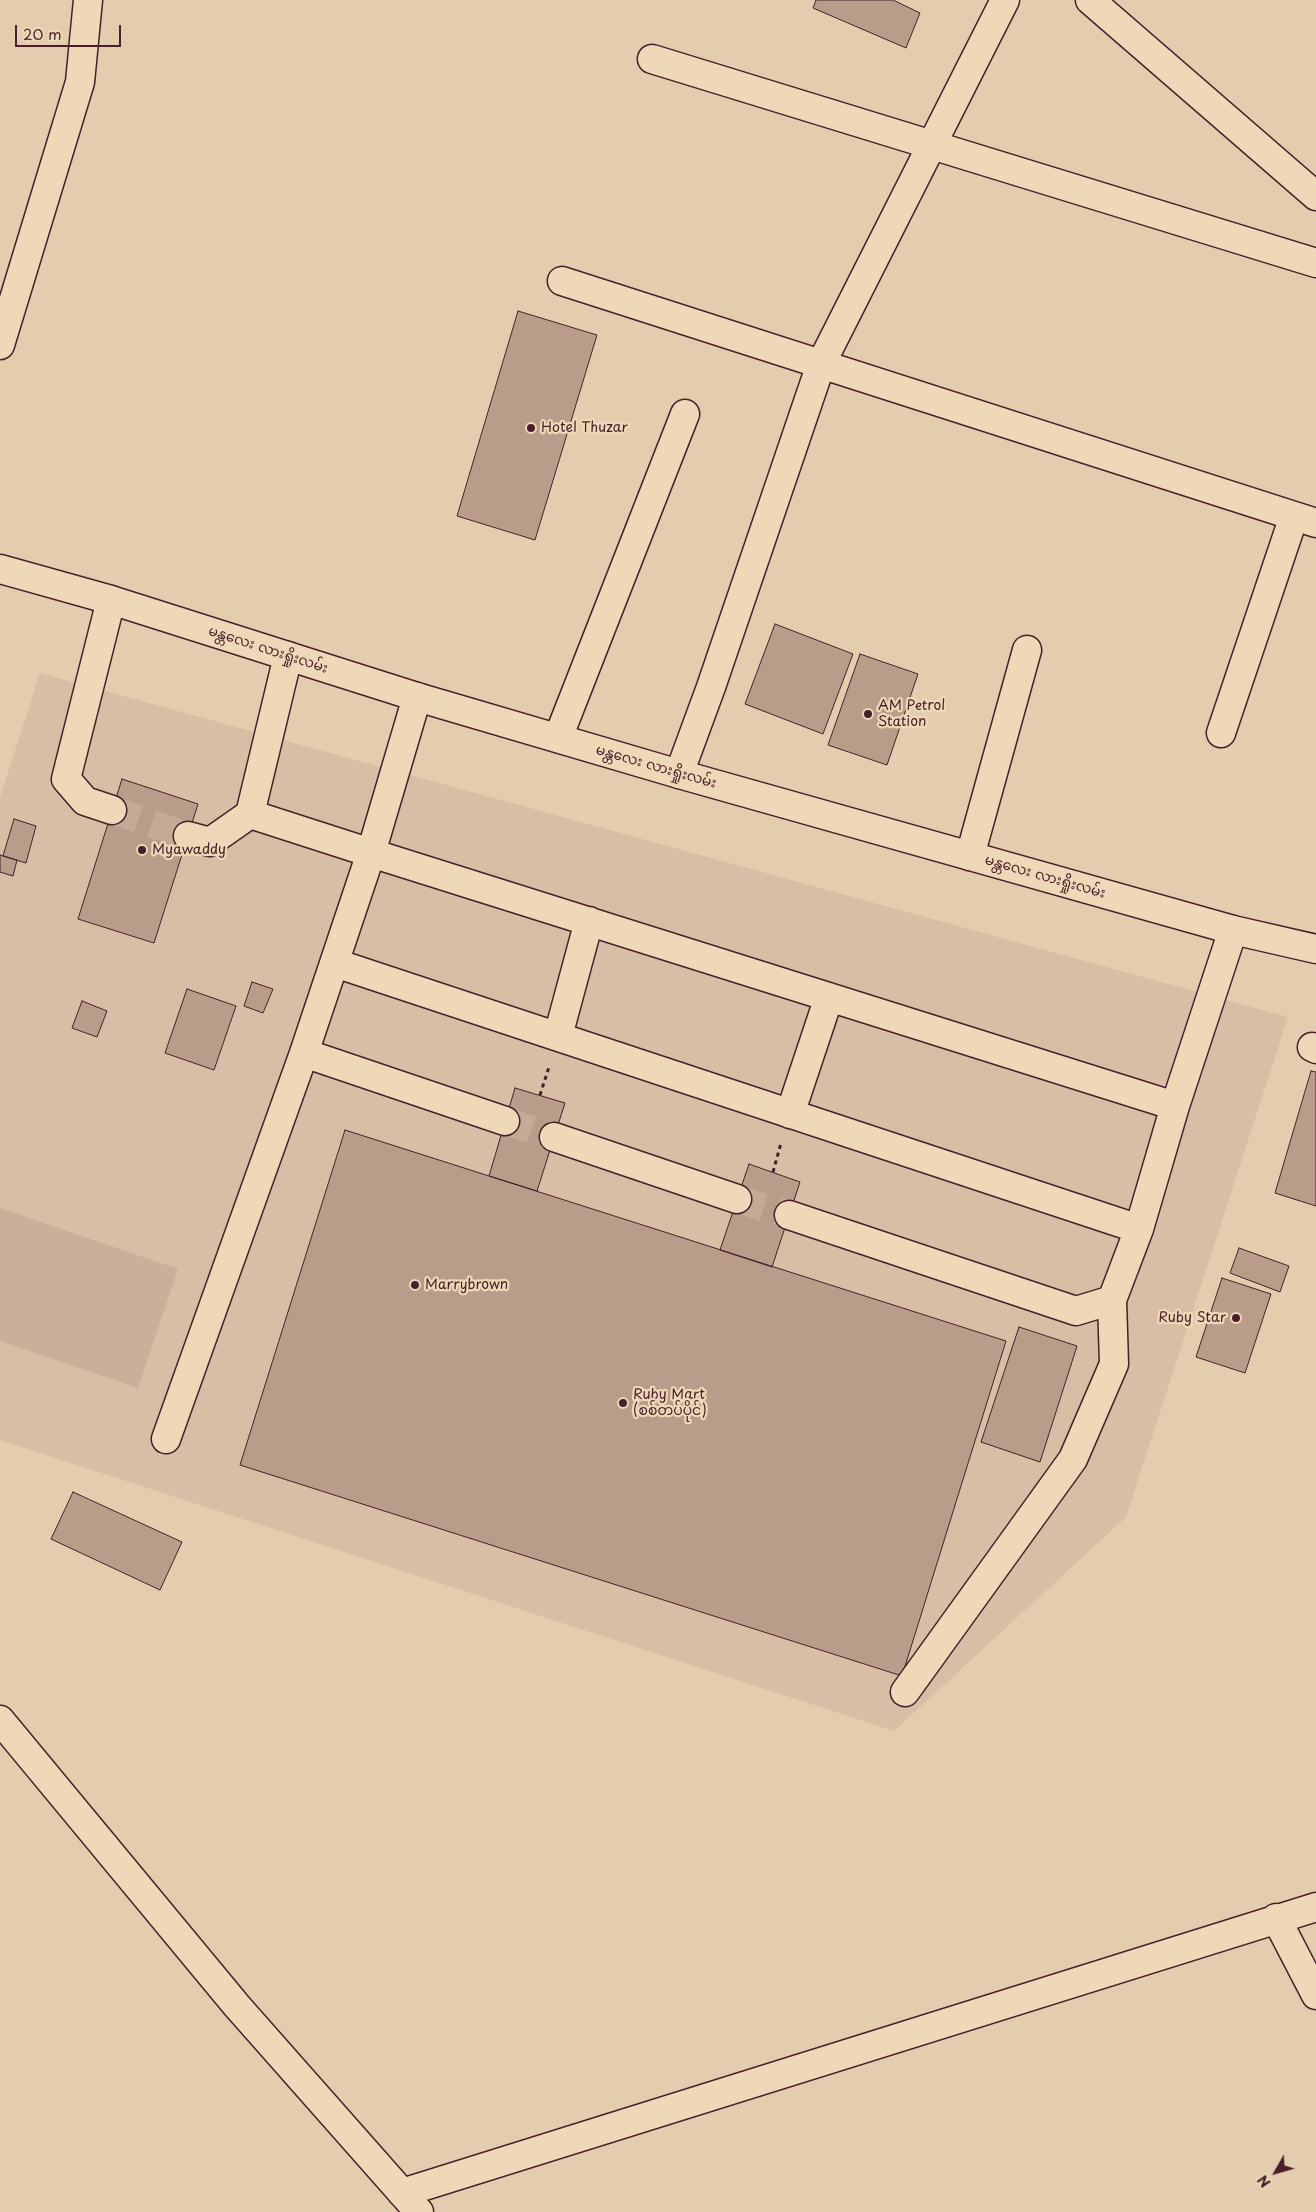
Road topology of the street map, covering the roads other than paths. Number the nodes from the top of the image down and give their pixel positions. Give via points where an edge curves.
1 (88, 0) edge
2 (1006, 0) edge
3 (1090, 0) edge
4 (652, 59) dead end
5 (932, 146) junction
6 (1316, 196) edge
7 (1316, 263) edge
8 (562, 281) dead end
9 (0, 345) edge
10 (821, 364) junction
11 (685, 414) dead end
12 (1305, 520) edge
13 (0, 569) edge
14 (112, 600) junction
15 (1027, 650) dead end
16 (288, 656) junction
17 (417, 697) junction
18 (1221, 733) dead end
19 (558, 738) junction
20 (679, 774) junction
21 (112, 810) tunnel mouth
22 (250, 814) junction
23 (188, 836) tunnel mouth
24 (371, 853) junction
25 (970, 856) junction
26 (589, 921) junction
27 (1233, 930) junction
28 (1316, 949) edge
29 (335, 963) junction
30 (829, 997) junction
31 (558, 1036) junction
32 (304, 1053) junction
33 (1175, 1106) junction
34 (790, 1114) junction
35 (506, 1122) tunnel mouth
36 (554, 1138) tunnel mouth
37 (737, 1199) tunnel mouth
38 (789, 1215) tunnel mouth
39 (1139, 1229) junction
40 (1112, 1300) junction
41 (166, 1439) dead end
42 (905, 1692) dead end
43 (0, 1720) edge
44 (1316, 1907) edge
45 (1276, 1918) junction
46 (1316, 1995) edge
47 (410, 2203) edge

1 - 9 main road via 80,82
2 - 5 main road
3 - 6 main road
4 - 5 main road
5 - 7 main road
5 - 10 main road
8 - 10 main road
10 - 12 main road
10 - 20 main road
11 - 19 main road
12 - 18 main road
13 - 14 main road, မန္တလေး လားရှိုးလမ်း
14 - 16 main road, မန္တလေး လားရှိုးလမ်း
14 - 21 main road via 66,779 84,801
15 - 25 main road
16 - 17 main road, မန္တလေး လားရှိုးလမ်း
16 - 22 main road
17 - 19 main road, မန္တလေး လားရှိုးလမ်း
17 - 24 main road
19 - 20 main road, မန္တလေး လားရှိုးလမ်း
20 - 25 main road, မန္တလေး လားရှိုးလမ်း
22 - 23 main road via 210,842
22 - 24 main road
24 - 26 main road
24 - 29 main road
25 - 27 main road, မန္တလေး လားရှိုးလမ်း
26 - 30 main road
26 - 31 main road
27 - 28 main road, မန္တလေး လားရှိုးလမ်း
27 - 33 main road
29 - 31 main road
29 - 32 main road
30 - 33 main road
30 - 34 main road
31 - 34 main road
32 - 35 main road
32 - 41 main road
33 - 39 main road
34 - 39 main road
36 - 37 main road
38 - 40 main road via 1076,1311
39 - 40 main road
40 - 42 main road via 1114,1364 1073,1459
43 - 47 main road via 237,2006
44 - 45 main road
45 - 46 main road
45 - 47 main road

